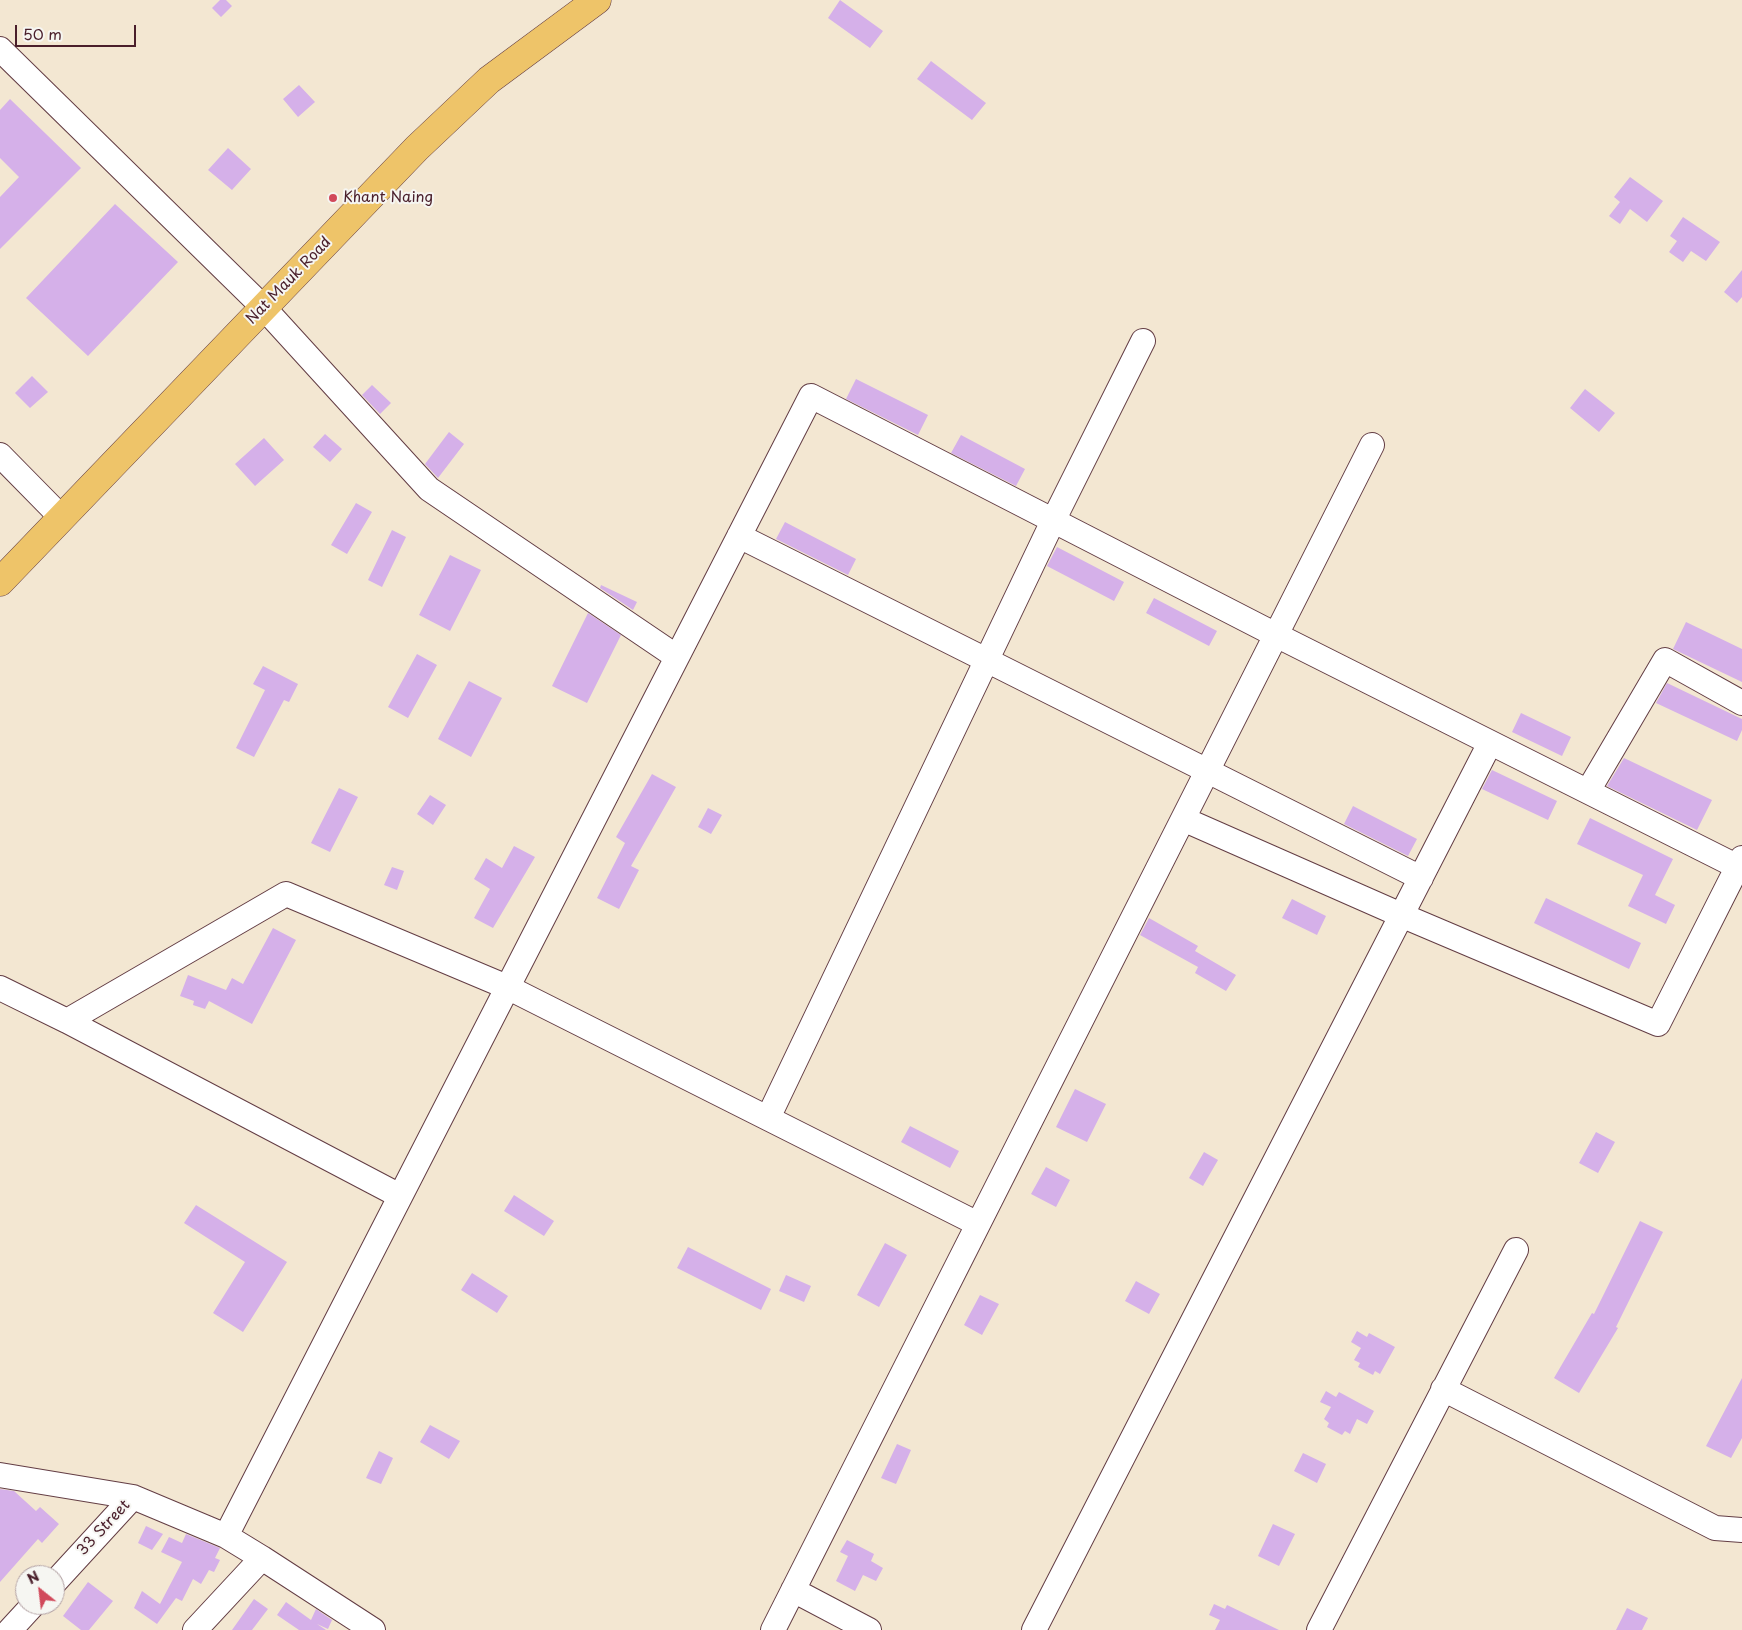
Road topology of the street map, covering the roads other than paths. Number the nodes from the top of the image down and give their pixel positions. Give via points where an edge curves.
1 (597, 0) edge
2 (0, 49) edge
3 (264, 308) junction
4 (1143, 341) dead end
5 (1372, 445) dead end
6 (0, 455) edge
7 (62, 518) junction
8 (1054, 521) junction
9 (739, 536) junction
10 (0, 582) edge
11 (1276, 635) junction
12 (677, 657) junction
13 (987, 660) junction
14 (1742, 703) edge
15 (1490, 743) junction
16 (1207, 770) junction
17 (1588, 792) junction
18 (1182, 819) junction
19 (1740, 864) edge
20 (1421, 878) junction
21 (1402, 916) junction
22 (507, 987) junction
23 (0, 988) edge
24 (67, 1021) junction
25 (768, 1118) junction
26 (400, 1196) junction
27 (978, 1224) junction
28 (1516, 1250) dead end
29 (1444, 1389) junction
30 (0, 1475) edge
31 (134, 1497) junction
32 (1742, 1530) edge
33 (226, 1536) junction
34 (262, 1558) junction
35 (65, 1571) edge
36 (794, 1590) junction
37 (24, 1615) edge
38 (10, 1630) edge
39 (195, 1630) edge
40 (373, 1630) edge
41 (773, 1630) edge
42 (869, 1630) edge
43 (1034, 1630) edge
44 (1319, 1630) edge

1 - 3 highway, Nat Mauk Road via 489,80 417,148
2 - 3 street
3 - 7 highway, Nat Mauk Road
3 - 12 street via 429,489
4 - 8 street
5 - 11 street
6 - 7 street
7 - 10 highway, Nat Mauk Road
8 - 9 street via 811,396
8 - 11 street
8 - 13 street
9 - 12 street
9 - 13 street
11 - 15 street
11 - 16 street
12 - 22 street
13 - 16 street
13 - 25 street
14 - 17 street via 1665,660
15 - 17 street
15 - 20 street
16 - 18 street
16 - 20 street
17 - 19 street
18 - 21 street
18 - 27 street
19 - 21 street via 1658,1024
20 - 21 street
21 - 43 street
22 - 24 street via 286,894
22 - 25 street
22 - 26 street
23 - 24 street
24 - 26 street
25 - 27 street
26 - 33 street
27 - 36 street
28 - 29 street
29 - 32 street via 1715,1528
29 - 44 street
30 - 31 street
31 - 33 street
31 - 35 street, 33 Street
33 - 34 street
34 - 39 street
34 - 40 street
36 - 41 street
36 - 42 street
37 - 38 street

